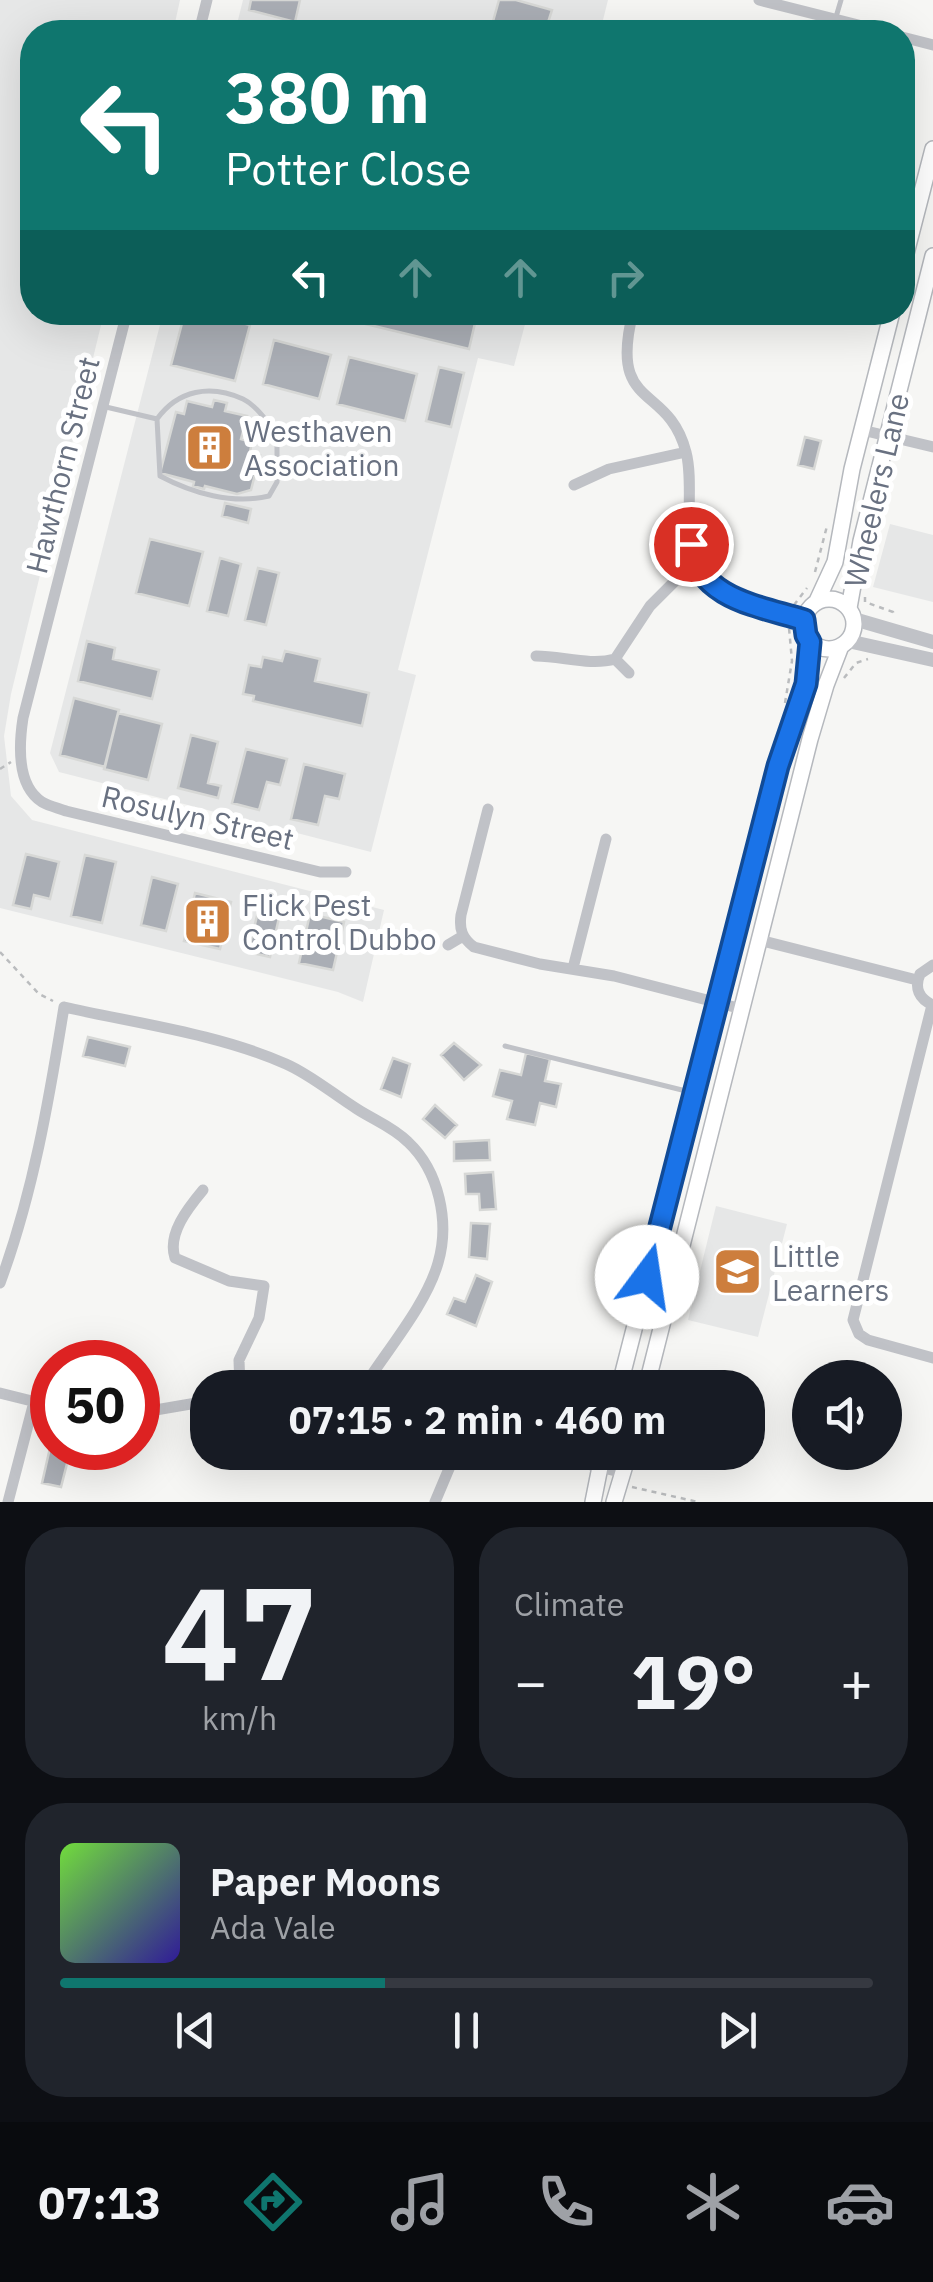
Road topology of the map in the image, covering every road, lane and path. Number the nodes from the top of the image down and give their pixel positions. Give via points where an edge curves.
1 (759, 0) edge
2 (841, 0) edge
3 (835, 20) joint
4 (933, 149) edge
5 (915, 219) edge
6 (933, 256) edge
7 (124, 325) edge
8 (630, 325) edge
9 (889, 325) edge
10 (103, 406) junction
11 (157, 419) junction
12 (862, 430) junction
13 (887, 435) junction
14 (933, 447) edge
15 (686, 452) junction
16 (574, 485) dead end
17 (694, 562) junction
18 (817, 601) junction
19 (852, 614) junction
20 (804, 620) junction
21 (810, 642) junction
22 (933, 642) edge
23 (845, 644) junction
24 (536, 656) dead end
25 (615, 659) junction
26 (933, 660) edge
27 (628, 672) dead end
28 (40, 801) joint
29 (488, 808) dead end
30 (606, 839) dead end
31 (346, 872) dead end
32 (463, 936) junction
33 (760, 940) junction
34 (448, 945) dead end
35 (0, 952) edge
36 (933, 965) edge
37 (573, 968) junction
38 (917, 980) junction
39 (717, 1002) junction
40 (933, 1005) edge
41 (64, 1006) junction
42 (742, 1009) junction
43 (504, 1046) dead end
44 (693, 1093) junction
45 (202, 1190) dead end
46 (0, 1284) edge
47 (933, 1358) edge
48 (240, 1370) edge
49 (376, 1370) edge
50 (624, 1370) edge
51 (651, 1370) edge
52 (0, 1394) edge
53 (30, 1401) edge
54 (190, 1404) edge
55 (160, 1409) edge
56 (30, 1417) edge
57 (448, 1470) edge
58 (599, 1470) edge
59 (612, 1470) edge
60 (624, 1470) edge
61 (622, 1479) junction
62 (8, 1502) edge
63 (435, 1502) edge
64 (593, 1502) edge
65 (614, 1502) edge
66 (698, 1502) edge

1 - 3 street
2 - 3 lane
4 - 5 main road
6 - 13 main road, Wheelers Lane
7 - 10 street, Hawthorn Street
8 - 15 street via 629,376 669,418
9 - 12 main road, Wheelers Lane
10 - 11 lane
10 - 28 street, Hawthorn Street via 20,736 23,775
11 - 11 lane via 160,476 218,497 269,496 277,482 277,433 244,400 188,393
12 - 13 street
12 - 18 main road, Wheelers Lane via 835,562
13 - 14 street
13 - 19 main road, Wheelers Lane via 856,564
15 - 16 street via 609,469
15 - 17 street
17 - 20 street via 732,598
17 - 25 street via 650,606
18 - 19 main road via 831,598
18 - 20 main road
19 - 22 street
19 - 23 main road
20 - 21 main road
21 - 23 main road via 825,649
21 - 39 main road via 806,684 782,750
23 - 26 street
23 - 33 main road via 820,705
24 - 25 street
25 - 27 street
28 - 31 street, Rosulyn Street via 302,867
29 - 32 street via 462,915
30 - 37 street
32 - 34 street
32 - 37 street via 474,947
33 - 38 street
33 - 42 main road
35 - 41 path via 39,994
36 - 38 street
37 - 39 street
38 - 40 street via 921,998
39 - 42 street
39 - 44 main road
40 - 47 street via 853,1320 868,1340
41 - 46 street via 30,1188
41 - 49 street via 264,1055 410,1143 436,1187 442,1236 428,1288
42 - 51 main road
43 - 44 lane
44 - 50 main road
45 - 48 street via 184,1212 173,1242 175,1258 230,1281 264,1286
52 - 53 street
54 - 55 street
56 - 62 street
57 - 63 street
58 - 64 main road
59 - 61 street
60 - 61 main road
61 - 65 main road
61 - 66 path

